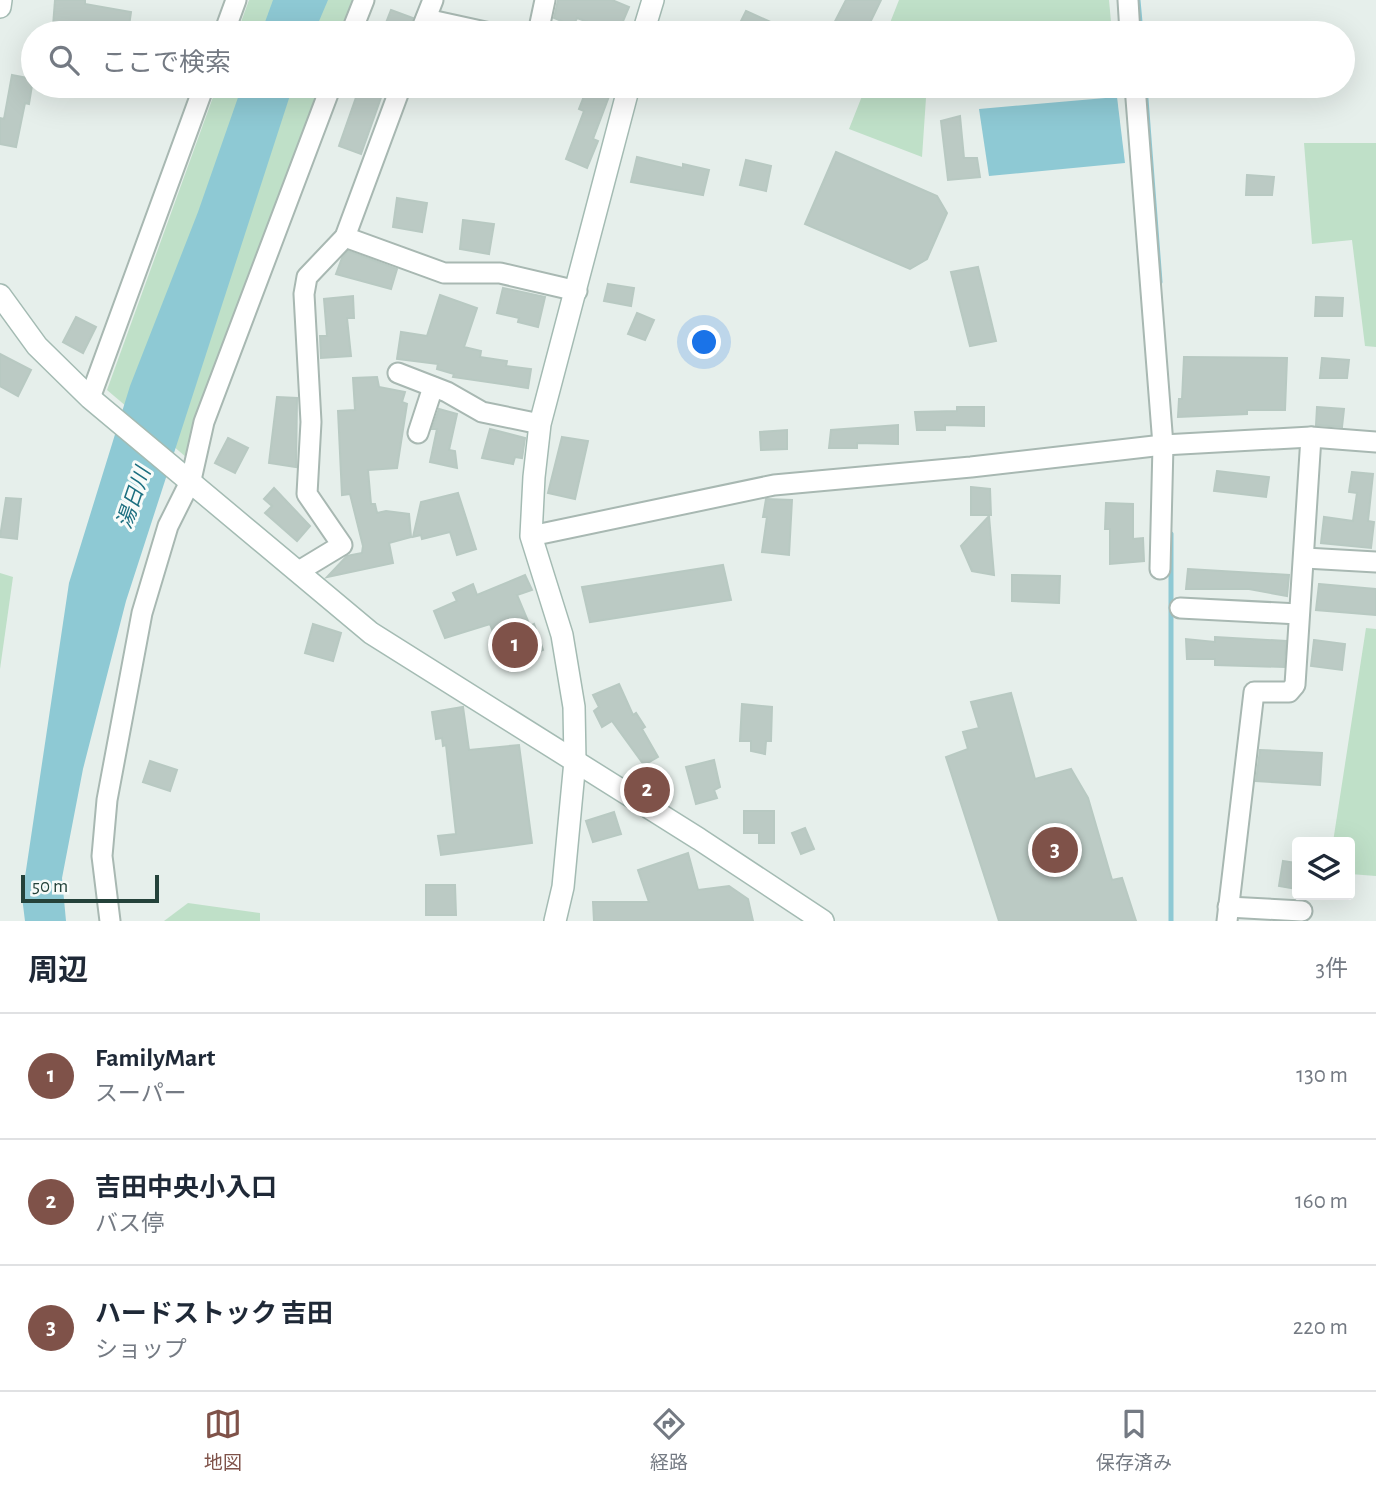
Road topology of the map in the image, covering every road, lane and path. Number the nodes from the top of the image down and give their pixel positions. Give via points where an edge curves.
1 (1, 0) edge
2 (236, 0) edge
3 (364, 0) edge
4 (433, 0) edge
5 (545, 0) edge
6 (653, 0) edge
7 (1128, 0) edge
8 (0, 7) edge
9 (228, 21) edge
10 (356, 21) edge
11 (425, 21) edge
12 (541, 21) edge
13 (647, 21) edge
14 (1129, 21) edge
15 (200, 98) edge
16 (326, 98) edge
17 (397, 98) edge
18 (626, 98) edge
19 (1136, 98) edge
20 (345, 237) junction
21 (577, 291) junction
22 (0, 295) edge
23 (398, 373) dead end
24 (433, 387) junction
25 (95, 403) junction
26 (540, 424) junction
27 (418, 433) dead end
28 (1311, 437) junction
29 (1376, 442) edge
30 (1163, 445) junction
31 (191, 480) junction
32 (531, 536) junction
33 (1305, 558) junction
34 (1376, 562) edge
35 (1160, 569) dead end
36 (299, 571) junction
37 (1180, 608) dead end
38 (1300, 614) junction
39 (575, 761) junction
40 (1302, 911) dead end
41 (1227, 914) edge
42 (110, 921) edge
43 (555, 921) edge
44 (823, 921) edge

1 - 8 street
2 - 9 street
3 - 10 street
4 - 11 street
5 - 12 street
6 - 13 street
7 - 14 street
15 - 25 street
16 - 31 street via 204,422
17 - 20 street
18 - 21 street
19 - 30 street
20 - 21 street via 444,273 500,273
20 - 36 street via 307,277 304,294 311,422 307,494 342,545
21 - 26 street
22 - 25 street via 37,346
23 - 24 street
24 - 26 street via 482,412
24 - 27 street
25 - 31 street
26 - 32 street
28 - 29 street
28 - 30 street
28 - 33 street
30 - 32 street via 774,485
30 - 35 street
31 - 36 street
31 - 42 street via 168,526 142,613 109,787 102,856
32 - 39 street via 562,635 574,707
33 - 34 street
33 - 38 street
36 - 39 street via 371,633
37 - 38 street
38 - 41 street via 1295,685 1289,692 1254,692 1251,704
39 - 43 street via 563,887
39 - 44 street
40 - 41 street

